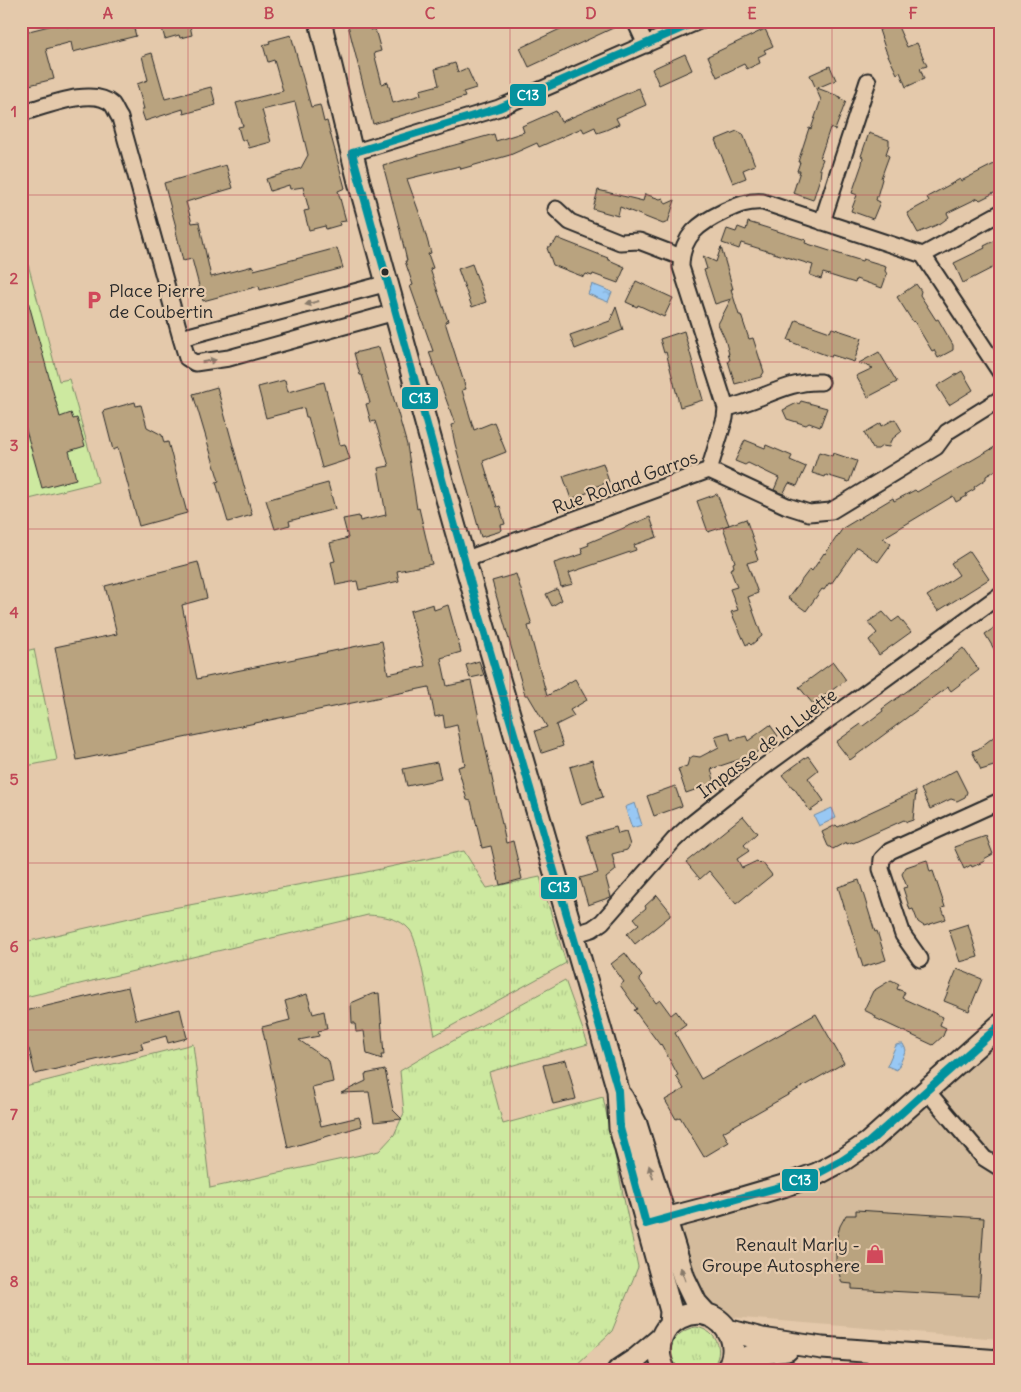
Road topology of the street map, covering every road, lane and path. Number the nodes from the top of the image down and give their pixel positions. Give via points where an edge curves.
1 (320, 21) edge
2 (635, 21) edge
3 (699, 21) edge
4 (646, 45) junction
5 (868, 81) dead end
6 (21, 113) edge
7 (352, 153) junction
8 (556, 209) dead end
9 (1000, 213) edge
10 (822, 222) junction
11 (923, 255) junction
12 (681, 257) junction
13 (388, 283) junction
14 (395, 312) junction
15 (181, 338) junction
16 (1000, 372) edge
17 (821, 382) dead end
18 (1000, 399) edge
19 (726, 408) junction
20 (709, 470) junction
21 (464, 560) junction
22 (1000, 595) edge
23 (1000, 801) edge
24 (573, 935) junction
25 (920, 959) dead end
26 (1000, 1025) edge
27 (927, 1091) junction
28 (1000, 1168) edge
29 (656, 1222) junction
30 (708, 1315) junction
31 (727, 1330) junction
32 (665, 1331) junction
33 (822, 1348) junction
34 (1000, 1361) edge
35 (728, 1368) edge
36 (618, 1371) edge
37 (665, 1371) edge

1 - 7 street
2 - 4 street
3 - 4 street
4 - 7 street via 499,108
5 - 10 street
6 - 15 street via 85,96 101,98 112,105 120,118
7 - 13 street
8 - 12 street via 570,222 620,242 639,241
9 - 11 street
10 - 11 street
10 - 12 street via 751,201 700,224 687,241
11 - 16 street
12 - 19 street via 681,267
13 - 14 street
13 -> 15 street
15 -> 14 street via 187,358 195,364 229,358
14 - 21 street
17 - 19 street via 793,384
18 - 20 street, Rue Roland Garros via 947,432 936,447 831,511 800,511
19 - 20 street
20 - 21 street, Rue Roland Garros
21 - 24 street
22 - 24 street, Impasse de la Luette via 758,771 674,840 602,922
23 - 25 street via 890,851 882,859 881,869 903,935
24 - 29 street via 618,1090 636,1124
26 - 27 street
27 - 28 street via 984,1158
27 - 29 street via 868,1143 817,1174
30 -> 29 street via 696,1303
29 - 32 street via 670,1311
30 - 31 street
30 - 32 street via 686,1314 677,1318
31 - 33 street
31 - 35 street via 733,1353
32 - 36 street via 636,1359
32 - 37 street via 659,1349
33 - 34 street
33 - 35 street via 755,1354

